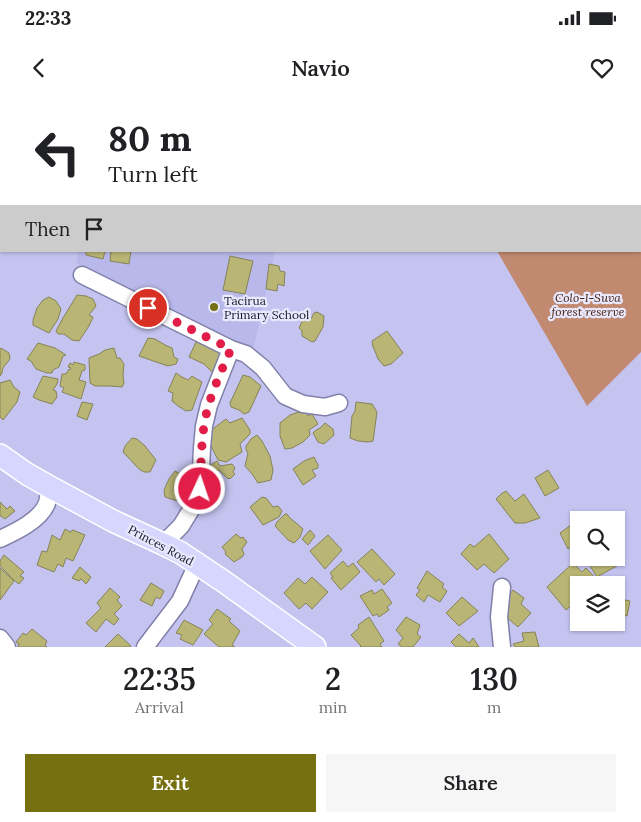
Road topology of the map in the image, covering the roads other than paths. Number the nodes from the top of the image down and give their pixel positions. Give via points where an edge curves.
1 (82, 275) dead end
2 (231, 349) junction
3 (339, 403) dead end
4 (0, 455) edge
5 (50, 487) junction
6 (0, 539) edge
7 (163, 544) junction
8 (197, 564) junction
9 (502, 587) dead end
10 (0, 638) edge
11 (7, 647) edge
12 (145, 647) edge
13 (315, 647) edge
14 (502, 647) edge

1 - 2 street
2 - 3 street via 246,354 263,368 285,396 303,404 325,407
2 - 7 street via 209,405 200,489 181,526
4 - 5 main road, Princes Road
5 - 6 street via 46,505 37,517 24,528
5 - 7 main road, Princes Road
7 - 8 main road, Princes Road
8 - 12 street via 180,601
8 - 13 main road, Princes Road
9 - 14 street via 499,617
10 - 11 street

